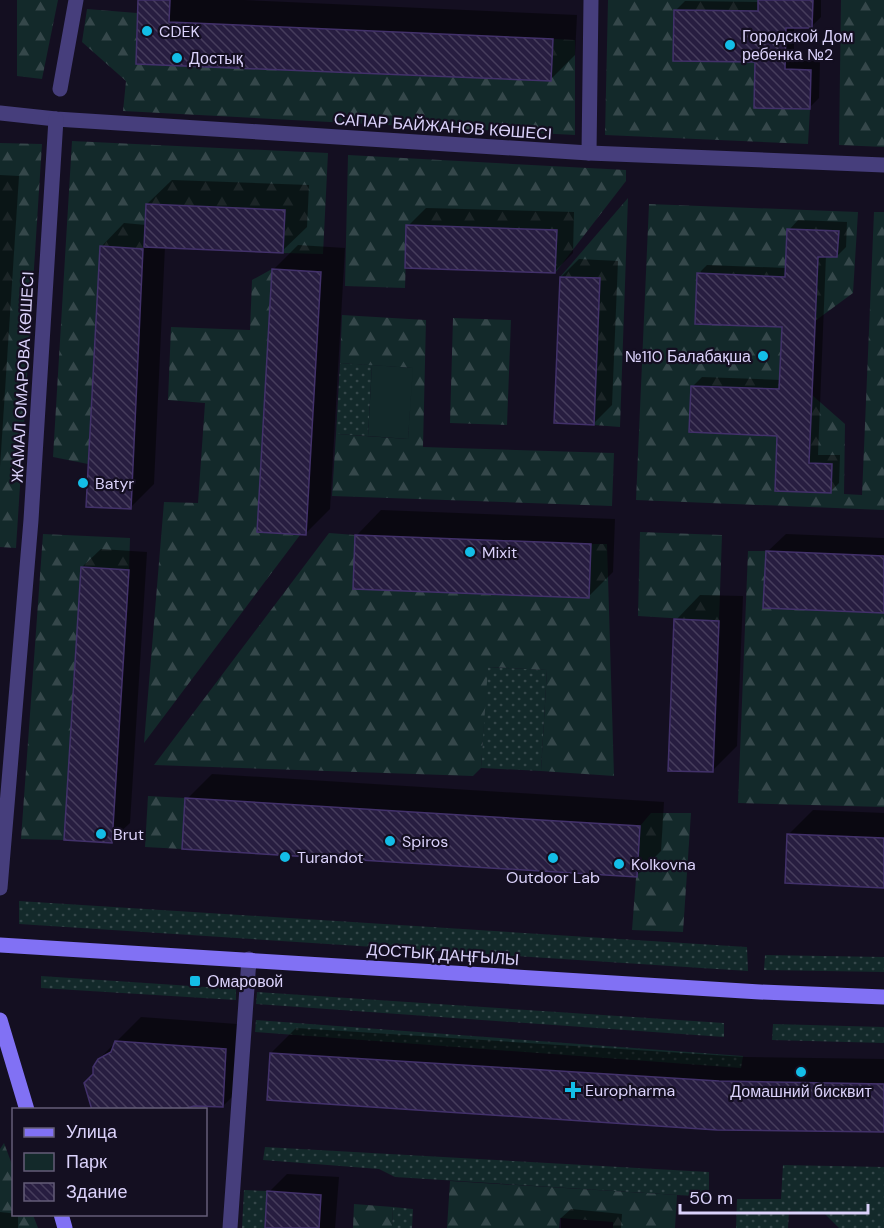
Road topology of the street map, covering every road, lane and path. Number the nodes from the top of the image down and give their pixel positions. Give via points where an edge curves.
1 (76, 0) edge
2 (591, 0) edge
3 (60, 89) dead end
4 (0, 113) edge
5 (56, 119) junction
6 (589, 153) junction
7 (884, 165) edge
8 (0, 888) edge
9 (0, 945) edge
10 (249, 959) junction
11 (884, 997) edge
12 (0, 1020) edge
13 (26, 1108) edge
14 (230, 1228) edge

1 - 3 street
2 - 6 street
4 - 5 street, САПАР БАЙЖАНОВ КӨШЕСІ
5 - 6 street, САПАР БАЙЖАНОВ КӨШЕСІ
5 - 8 street, ЖАМАЛ ОМАРОВА КӨШЕСІ via 31,520
6 - 7 street, САПАР БАЙЖАНОВ КӨШЕСІ
9 - 10 main road, ДОСТЫҚ ДАҢҒЫЛЫ
10 - 11 main road, ДОСТЫҚ ДАҢҒЫЛЫ
10 - 14 street
12 - 13 main road

